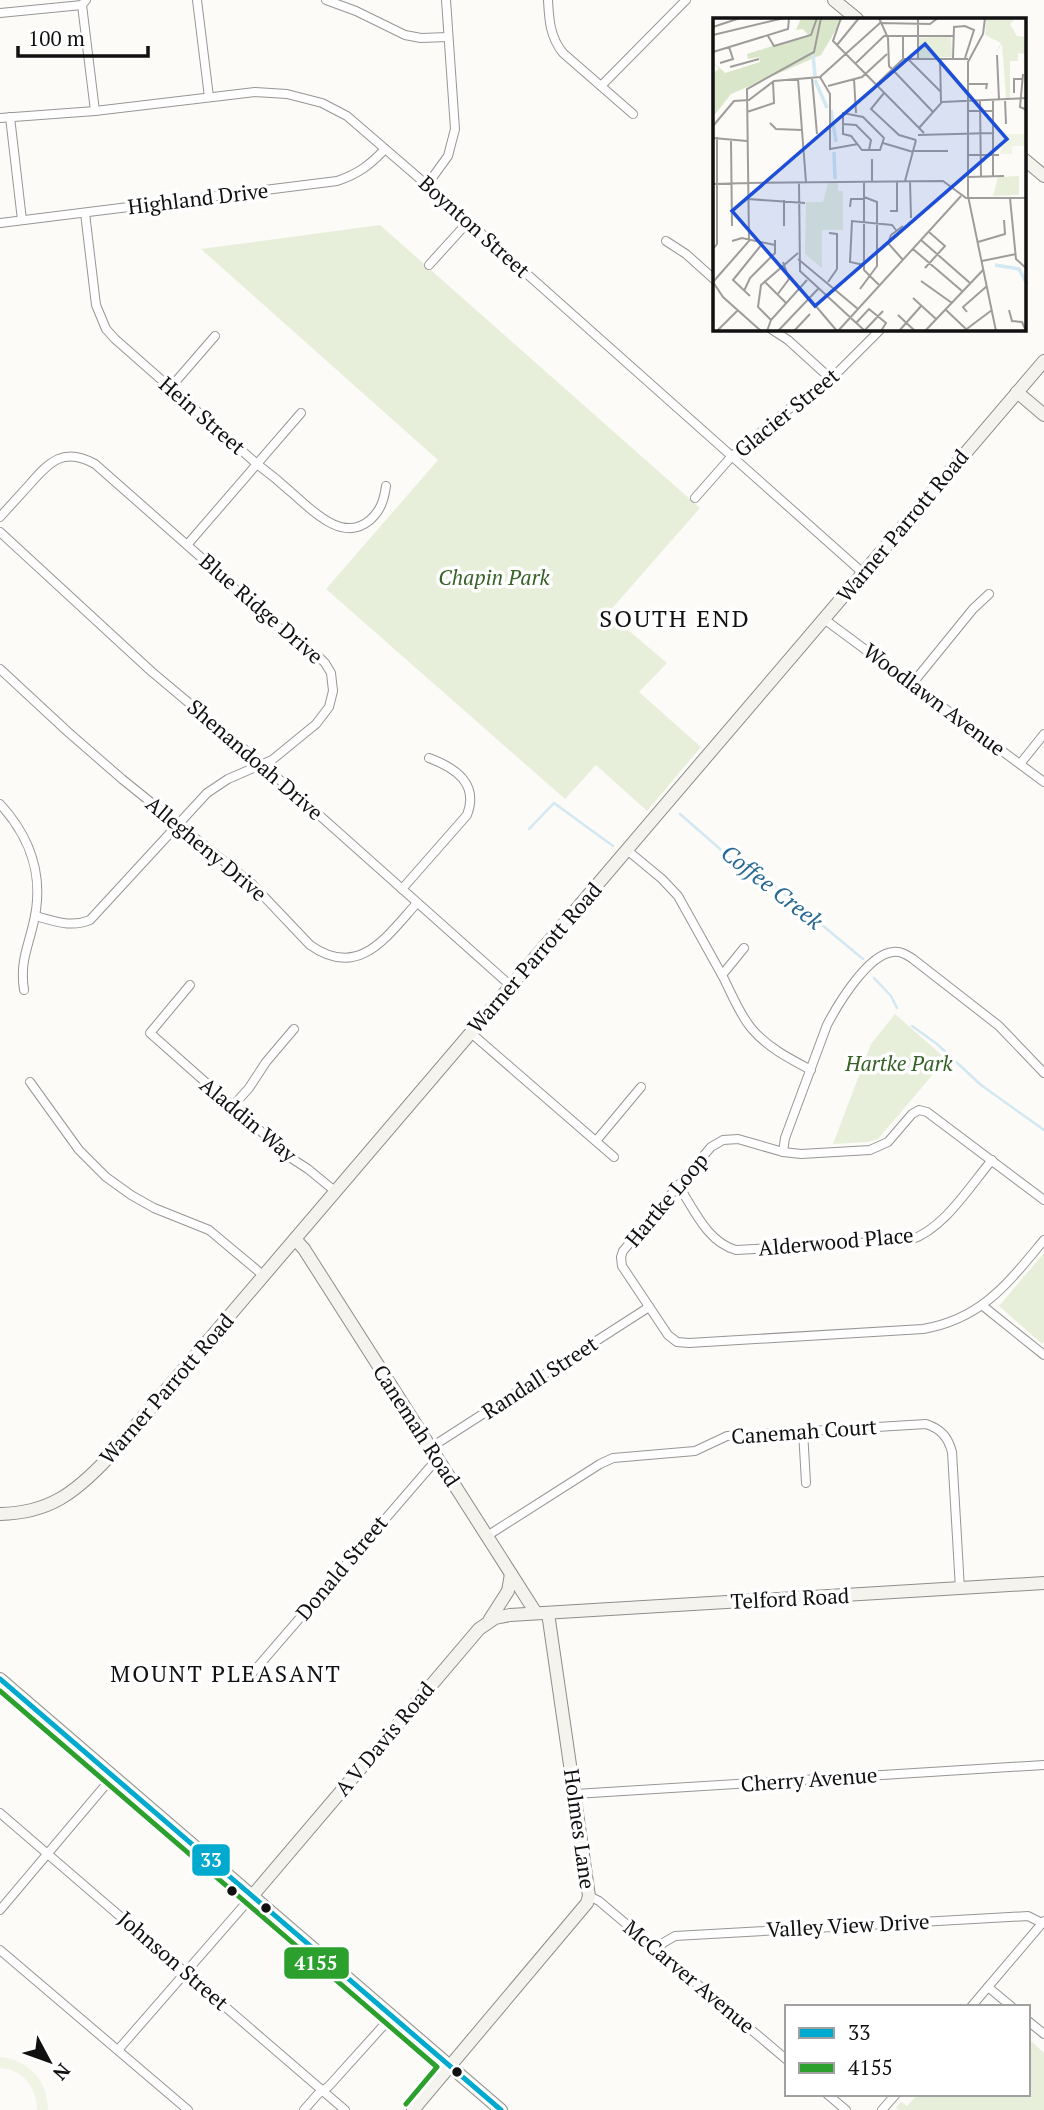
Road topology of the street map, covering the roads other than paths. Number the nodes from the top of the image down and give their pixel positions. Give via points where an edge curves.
1 (197, 0) edge
2 (326, 0) edge
3 (446, 0) edge
4 (548, 0) edge
5 (672, 0) edge
6 (834, 0) edge
7 (84, 2) edge
8 (683, 3) edge
9 (0, 13) edge
10 (856, 18) edge
11 (448, 37) junction
12 (601, 86) junction
13 (209, 97) junction
14 (95, 111) junction
15 (634, 114) dead end
16 (5, 118) edge
17 (385, 149) junction
18 (1026, 164) edge
19 (1044, 176) edge
20 (427, 186) junction
21 (85, 214) junction
22 (22, 220) junction
23 (468, 222) junction
24 (0, 223) edge
25 (666, 241) dead end
26 (429, 265) dead end
27 (713, 277) edge
28 (774, 331) edge
29 (879, 331) edge
30 (215, 336) dead end
31 (1044, 361) edge
32 (831, 379) junction
33 (170, 388) junction
34 (1017, 392) junction
35 (300, 413) dead end
36 (1044, 415) edge
37 (732, 456) junction
38 (257, 464) junction
39 (386, 486) dead end
40 (695, 498) dead end
41 (0, 517) edge
42 (0, 532) edge
43 (187, 545) junction
44 (863, 573) junction
45 (989, 594) dead end
46 (824, 619) junction
47 (0, 669) edge
48 (912, 684) junction
49 (1044, 734) edge
50 (429, 758) dead end
51 (1020, 764) junction
52 (264, 765) junction
53 (1044, 782) edge
54 (0, 804) edge
55 (177, 823) junction
56 (627, 850) junction
57 (402, 890) junction
58 (417, 903) junction
59 (35, 916) junction
60 (744, 948) dead end
61 (722, 975) junction
62 (190, 985) dead end
63 (511, 986) junction
64 (24, 989) dead end
65 (294, 1029) dead end
66 (471, 1033) junction
67 (811, 1070) junction
68 (1044, 1073) edge
69 (30, 1082) dead end
70 (641, 1087) dead end
71 (232, 1107) junction
72 (596, 1141) junction
73 (783, 1152) junction
74 (614, 1157) dead end
75 (992, 1160) junction
76 (678, 1185) junction
77 (336, 1192) junction
78 (1044, 1200) edge
79 (295, 1239) junction
80 (1044, 1240) edge
81 (264, 1276) junction
82 (983, 1306) junction
83 (649, 1307) junction
84 (1044, 1356) edge
85 (803, 1431) junction
86 (434, 1453) junction
87 (806, 1483) dead end
88 (0, 1514) edge
89 (487, 1536) junction
90 (511, 1574) junction
91 (1044, 1583) edge
92 (960, 1589) junction
93 (542, 1613) junction
94 (490, 1619) junction
95 (0, 1678) edge
96 (248, 1678) dead end
97 (1044, 1765) edge
98 (114, 1775) junction
99 (575, 1794) junction
100 (0, 1813) edge
101 (48, 1853) junction
102 (253, 1895) junction
103 (589, 1896) junction
104 (0, 1910) edge
105 (1043, 1922) edge
106 (0, 1950) edge
107 (657, 1950) junction
108 (186, 1972) junction
109 (988, 1987) junction
110 (973, 2005) edge
111 (1010, 2005) edge
112 (392, 2016) junction
113 (1030, 2023) edge
114 (1044, 2035) edge
115 (118, 2050) junction
116 (785, 2058) edge
117 (449, 2066) junction
118 (322, 2091) junction
119 (829, 2096) edge
120 (894, 2096) edge
121 (188, 2110) edge
122 (304, 2110) edge
123 (345, 2110) edge
124 (413, 2110) edge
125 (501, 2110) edge
126 (846, 2110) edge
127 (883, 2110) edge

1 - 13 street
2 - 11 street via 413,37
3 - 11 street
4 - 12 street via 557,46
5 - 8 street
6 - 10 main road
7 - 9 street
7 - 14 street
8 - 12 street
11 - 20 street via 455,129 448,156
12 - 15 street
13 - 14 street, Boynton Street
13 - 17 street, Boynton Street via 255,92 307,98 347,116
14 - 16 street, Boynton Street
16 - 22 street
17 - 20 street, Boynton Street
17 - 21 street, Highland Drive via 366,168 337,181
18 - 19 main road
20 - 23 street, Boynton Street
21 - 22 street, Highland Drive
21 - 33 street, Hein Street via 99,317 115,339
22 - 24 street, Highland Drive
23 - 26 street
23 - 37 street, Boynton Street
25 - 27 street
28 - 32 street
29 - 32 street, Glacier Street
30 - 33 street
31 - 34 main road, Warner Parrott Road
32 - 37 street, Glacier Street
33 - 38 street, Hein Street
34 - 36 main road
34 - 44 main road, Warner Parrott Road
35 - 38 street
37 - 40 street, Glacier Street
37 - 44 street, Boynton Street
38 - 39 street, Hein Street via 320,518 345,528 367,523 375,515
38 - 43 street
41 - 43 street, Blue Ridge Drive via 48,464 75,456 95,464
42 - 52 street, Shenandoah Drive via 152,672
43 - 52 street, Blue Ridge Drive via 260,614 317,654 331,673 333,691 324,716
44 - 46 main road, Warner Parrott Road
45 - 48 street
46 - 48 street, Woodlawn Avenue
46 - 56 main road, Warner Parrott Road
47 - 55 street, Allegheny Drive
48 - 51 street, Woodlawn Avenue
49 - 51 street
50 - 57 street via 466,781 470,806
51 - 53 street, Woodlawn Avenue
52 - 55 street, Blue Ridge Drive via 217,786
52 - 57 street, Shenandoah Drive
54 - 59 street via 29,846 37,881
55 - 58 street, Allegheny Drive via 252,884 310,945 328,956 349,958 370,951
55 - 59 street, Blue Ridge Drive via 90,920 71,925
56 - 61 street via 678,896
56 - 63 main road, Warner Parrott Road
57 - 58 street, Shenandoah Drive
58 - 63 street, Shenandoah Drive
59 - 64 street via 23,958
60 - 61 street
61 - 67 street via 753,1031
62 - 71 street, Aladdin Way via 150,1033
63 - 66 main road, Warner Parrott Road
65 - 71 street
66 - 72 street
66 - 77 main road, Warner Parrott Road
67 - 68 street via 835,1010 869,966 892,951 914,959 999,1026
67 - 73 street
69 - 81 street via 79,1150 106,1177 154,1208 209,1230
70 - 72 street
71 - 77 street, Aladdin Way
72 - 74 street
73 - 75 street, Hartke Loop via 870,1150 888,1142 919,1110
73 - 76 street, Hartke Loop via 738,1139 723,1140 711,1147
75 - 76 street, Alderwood Place via 930,1231 910,1240 736,1250 713,1237
75 - 78 street, Hartke Loop
76 - 83 street, Hartke Loop via 621,1257 622,1266
77 - 79 main road, Warner Parrott Road
79 - 81 main road, Warner Parrott Road
79 - 86 main road, Canemah Road
80 - 82 street, Hartke Loop
81 - 88 main road, Warner Parrott Road via 89,1478 51,1505
82 - 83 street, Hartke Loop via 923,1329 689,1343 672,1339
82 - 84 street
83 - 86 street, Randall Street
85 - 87 street
85 - 89 street, Canemah Court via 727,1436 695,1451 613,1458
85 - 92 street, Canemah Court via 926,1424 943,1433 952,1452
86 - 89 main road, Canemah Road
86 - 96 street, Donald Street
89 - 90 main road, Canemah Road
90 - 93 main road, Canemah Road
90 - 94 main road, A V Davis Road via 506,1596
91 - 92 main road, Telford Road
92 - 93 main road, Telford Road
93 - 94 main road
93 - 99 main road, Holmes Lane
94 - 102 main road, A V Davis Road
95 - 98 main road
97 - 99 street, Cherry Avenue
98 - 101 street
98 - 102 main road
99 - 103 main road, Holmes Lane
100 - 101 street, Johnson Street
101 - 104 street
101 - 108 street, Johnson Street
102 - 108 street
102 - 112 main road
103 - 107 street, McCarver Avenue
103 - 117 main road, Holmes Lane
105 - 107 street, Valley View Drive via 1028,1916 675,1936
105 - 109 street
106 - 115 street
107 - 116 street, McCarver Avenue
108 - 115 street
108 - 118 street, Johnson Street
109 - 110 street
109 - 111 street
112 - 117 main road
112 - 118 street
113 - 114 street
115 - 121 street
117 - 124 main road, Holmes Lane
117 - 125 main road
118 - 122 street
118 - 123 street, Johnson Street
119 - 126 street
120 - 127 street

